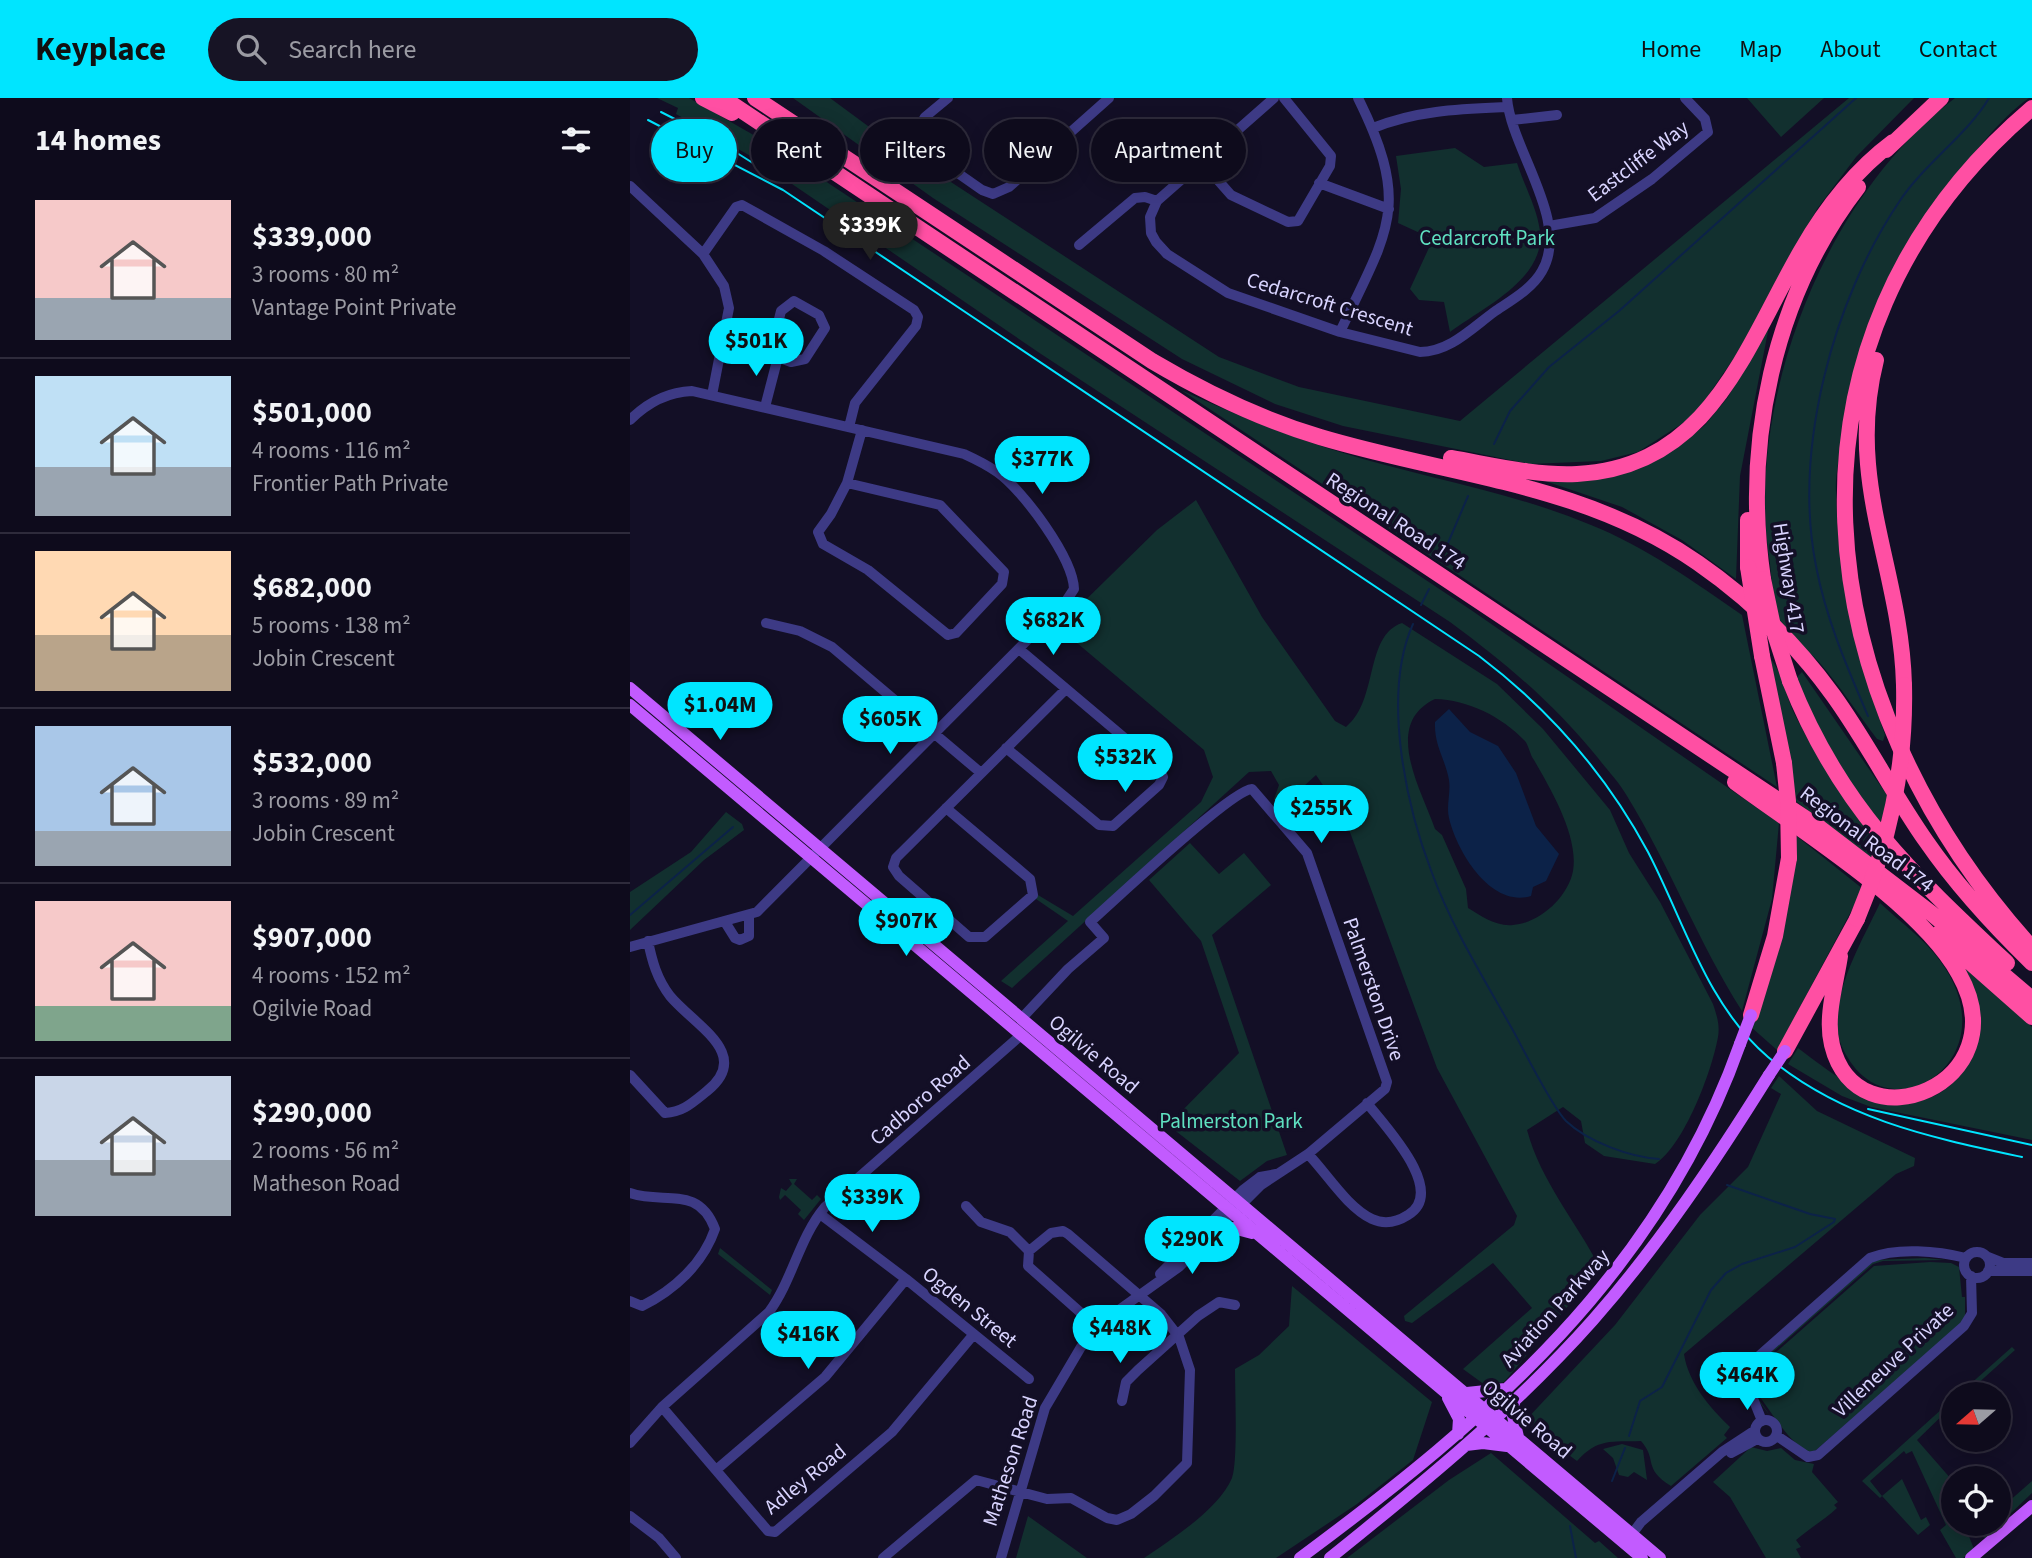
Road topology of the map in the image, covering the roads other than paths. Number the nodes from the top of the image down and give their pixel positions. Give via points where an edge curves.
1 (703, 98) edge
2 (723, 98) edge
3 (755, 98) edge
4 (948, 98) edge
5 (1109, 98) edge
6 (1274, 98) edge
7 (1284, 98) edge
8 (1358, 98) edge
9 (1685, 98) edge
10 (1941, 98) edge
11 (1507, 102) edge
12 (2032, 108) edge
13 (1557, 115) dead end
14 (754, 119) edge
15 (1512, 120) junction
16 (1246, 123) edge
17 (751, 126) edge
18 (1373, 128) junction
19 (1893, 142) junction
20 (846, 182) edge
21 (1178, 182) edge
22 (1219, 182) edge
23 (1319, 183) junction
24 (630, 186) edge
25 (1157, 201) junction
26 (1389, 209) junction
27 (1933, 218) junction
28 (1549, 226) junction
29 (1079, 245) dead end
30 (703, 254) junction
31 (1340, 332) junction
32 (776, 355) junction
33 (1766, 390) junction
34 (712, 395) junction
35 (765, 407) junction
36 (1254, 414) junction
37 (630, 420) edge
38 (849, 427) junction
39 (862, 430) junction
40 (847, 483) junction
41 (766, 623) dead end
42 (1019, 649) junction
43 (1584, 671) junction
44 (630, 688) edge
45 (1066, 689) junction
46 (630, 705) edge
47 (935, 734) junction
48 (1006, 748) junction
49 (981, 773) junction
50 (946, 808) junction
51 (815, 852) junction
52 (1905, 910) junction
53 (749, 916) junction
54 (725, 922) junction
55 (648, 941) junction
56 (630, 947) edge
57 (2032, 948) edge
58 (1840, 956) junction
59 (2032, 963) edge
60 (2032, 987) edge
61 (2032, 999) edge
62 (1751, 1015) joint
63 (2032, 1017) edge
64 (1021, 1018) junction
65 (1020, 1036) junction
66 (1785, 1051) joint
67 (630, 1075) edge
68 (1367, 1103) junction
69 (1308, 1154) junction
70 (630, 1194) edge
71 (1239, 1200) junction
72 (966, 1206) dead end
73 (1230, 1211) junction
74 (820, 1214) junction
75 (1255, 1234) junction
76 (1215, 1235) junction
77 (1028, 1251) junction
78 (1988, 1257) junction
79 (1966, 1258) junction
80 (2032, 1263) edge
81 (1988, 1271) junction
82 (2032, 1272) edge
83 (1971, 1276) junction
84 (906, 1279) junction
85 (1142, 1291) junction
86 (630, 1301) edge
87 (1235, 1305) dead end
88 (1098, 1328) junction
89 (974, 1334) junction
90 (1177, 1334) junction
91 (1029, 1379) dead end
92 (1443, 1390) junction
93 (1466, 1393) junction
94 (1512, 1393) junction
95 (1122, 1401) dead end
96 (662, 1408) junction
97 (1485, 1418) junction
98 (1762, 1420) junction
99 (1756, 1435) junction
100 (1777, 1436) junction
101 (1462, 1439) junction
102 (1514, 1442) junction
103 (630, 1443) edge
104 (716, 1470) junction
105 (1020, 1490) junction
106 (2032, 1506) edge
107 (630, 1516) edge
108 (1632, 1534) junction
109 (676, 1558) edge
110 (883, 1558) edge
111 (1001, 1558) edge
112 (1300, 1558) edge
113 (1330, 1558) edge
114 (1642, 1558) edge
115 (1660, 1558) edge
116 (1972, 1558) edge

1 - 17 highway
2 - 14 highway, Regional Road 174
3 - 36 highway, Regional Road 174 via 1152,361
4 - 5 street via 925,117 914,137 919,146 993,194 1009,187
6 - 16 street
7 - 23 street via 1331,156
8 - 18 street
9 - 28 street, Eastcliffe Way via 1705,119 1708,132 1653,179 1595,218
10 - 19 highway, Highway 417
11 - 15 street, Cedarcroft Crescent
11 - 18 street via 1399,117
12 - 27 highway via 1986,151
13 - 15 street
15 - 28 street, Cedarcroft Crescent
18 - 26 street via 1390,181
19 - 33 highway, Highway 417 via 1840,214 1804,278
19 - 36 highway via 1865,163 1818,223 1720,397 1686,432 1638,461 1586,474 1534,472 1374,444
20 - 43 highway, Regional Road 174
21 - 25 street
22 - 23 street via 1231,195 1293,223 1302,219
23 - 26 street
24 - 30 street
25 - 29 street via 1135,198
25 - 31 street, Cedarcroft Crescent via 1150,217 1151,233 1167,254 1228,293
26 - 31 street via 1379,252
27 - 57 highway via 1888,298 1855,399 1844,482 1849,583 1872,679 1909,768 1965,864
27 - 58 highway, bridge via 1885,329 1867,408 1868,480 1897,620 1904,685 1901,759 1879,867
28 - 31 street, Cedarcroft Crescent via 1549,255 1542,272 1530,286 1449,345 1420,352
30 - 34 street via 719,274 729,308
30 - 38 street via 742,205 914,310 916,326 855,403
32 - 32 street via 773,343 781,311 791,302 804,304 822,318 824,332 805,359 790,362
32 - 35 street
33 - 60 highway, Highway 417, bridge via 1758,533 1772,623 1790,681 1822,750 1868,822 1910,871
33 - 62 highway, bridge via 1754,443 1748,567 1784,763 1788,858 1775,936
34 - 35 street
34 - 37 street via 670,393
35 - 38 street
36 - 59 highway, Regional Road 174 via 1321,438 1548,492 1630,524 1699,564 1762,614 1812,668 1948,872
38 - 39 street
39 - 40 street
39 - 42 street via 964,454 998,472 1027,502 1071,572 1074,589
40 - 40 street via 940,505 1004,572 1002,584 956,633 943,634 868,570 824,544 818,532
41 - 47 street via 800,631 832,647
42 - 45 street
42 - 47 street
43 - 52 highway
43 - 61 highway, Regional Road 174 via 1820,828
44 - 51 main road, Ogilvie Road
45 - 48 street
45 - 48 street via 1159,767 1163,776 1159,785 1106,828
46 - 51 main road, Ogilvie Road
47 - 49 street
47 - 51 street
48 - 49 street
49 - 50 street
50 - 50 street via 1030,879 1033,895 985,937 969,937 893,867 896,858
51 - 53 street
51 - 64 main road, Ogilvie Road
51 - 65 main road, Ogilvie Road
52 - 58 highway via 1954,965 1969,1001 1969,1047 1958,1069 1941,1085 1919,1095 1894,1098 1858,1085 1844,1071 1830,1031
52 - 63 highway via 1960,951
53 - 54 street
53 - 54 street via 745,939 735,938
54 - 55 street
55 - 56 street
55 - 67 street via 661,982 721,1048 726,1063 722,1079 680,1112 665,1113
58 - 66 highway
62 - 94 main road, Aviation Parkway, bridge via 1693,1149 1637,1243
64 - 68 street, Palmerston Drive via 1104,938 1090,922 1227,803 1244,789 1251,789 1307,853 1387,1082
64 - 71 main road, Ogilvie Road
65 - 73 main road, Ogilvie Road
65 - 74 street, Cadboro Road
66 - 94 main road, Aviation Parkway, bridge via 1647,1253 1593,1320
68 - 69 street, Palmerston Drive
68 - 69 street via 1414,1168 1421,1194 1412,1213 1393,1222 1371,1218
69 - 71 street, Palmerston Drive
70 - 86 street via 682,1197 707,1214 715,1229 691,1270 649,1303 642,1306
71 - 73 street, Palmerston Drive
71 - 93 main road, Ogilvie Road
72 - 77 street via 981,1222 1010,1232
73 - 75 main road, Ogilvie Road
73 - 76 street, Matheson Road
73 - 85 street, Matheson Road
74 - 84 street, Ogden Street
74 - 96 street, Cadboro Road via 807,1230 769,1312
75 - 76 main road via 1233,1228
75 - 92 main road, Ogilvie Road
76 - 85 street, Matheson Road
77 - 85 street via 1051,1233 1063,1231
77 - 88 street via 1028,1266
78 - 79 street via 1979,1251
78 - 80 street via 2003,1264
78 - 81 street
79 - 83 street via 1964,1268
79 - 98 street via 1931,1253 1870,1258 1742,1370 1740,1384
81 - 82 street
81 - 83 street
83 - 100 street, Villeneuve Private via 1972,1313 1964,1326 1818,1455 1808,1457
84 - 89 street, Ogden Street
84 - 104 street via 825,1377
85 - 88 street, Matheson Road
85 - 90 street
87 - 90 street via 1219,1302
88 - 105 street, Matheson Road via 1065,1368 1045,1408
89 - 91 street, Ogden Street
89 - 104 street, Adley Road via 892,1432 775,1532 768,1531
90 - 95 street via 1126,1382
90 - 105 street via 1188,1359 1190,1384 1189,1456 1183,1468 1131,1514 1117,1520 1077,1500 1051,1499
92 - 97 main road, Ogilvie Road
92 - 101 main road via 1459,1419
93 - 94 main road
93 - 97 main road, Ogilvie Road
94 - 97 main road, Aviation Parkway
94 - 102 main road
96 - 103 street, Cadboro Road
96 - 104 street, Adley Road
97 - 101 main road, Aviation Parkway
97 - 102 main road, Ogilvie Road
98 - 99 street
98 - 100 street, Villeneuve Private via 1774,1423
99 - 100 street via 1765,1443
99 - 108 street via 1646,1528
101 - 102 main road
101 - 112 main road, Aviation Parkway
101 - 113 main road, Aviation Parkway
102 - 108 main road, Ogilvie Road
102 - 114 main road, Ogilvie Road
105 - 110 street via 985,1480 967,1485
105 - 111 street, Matheson Road
106 - 116 main road
107 - 109 street
108 - 115 main road, Ogilvie Road

